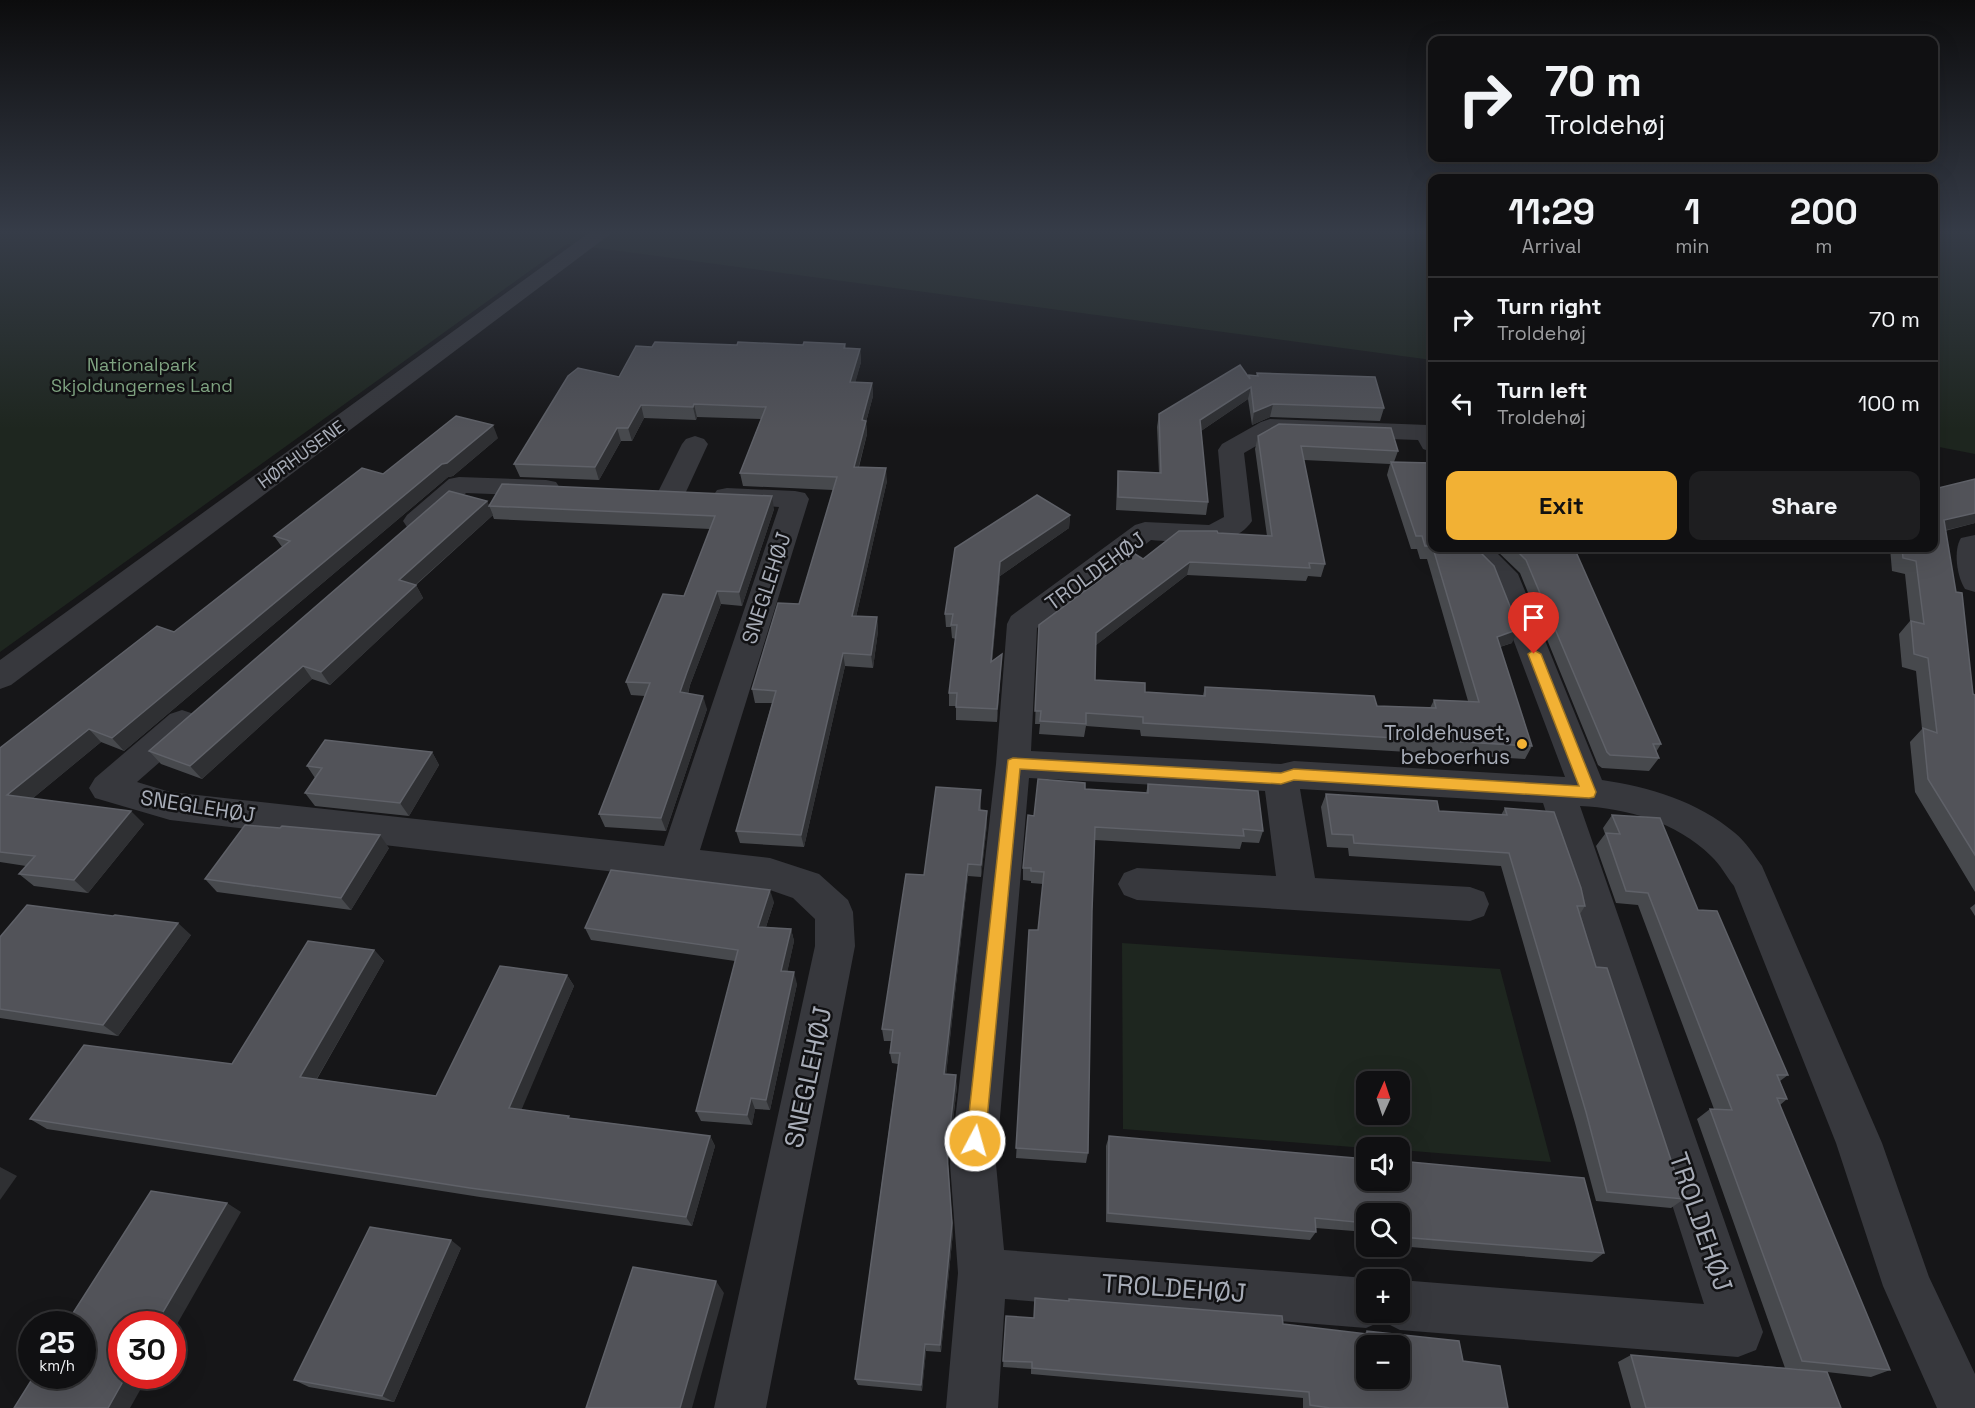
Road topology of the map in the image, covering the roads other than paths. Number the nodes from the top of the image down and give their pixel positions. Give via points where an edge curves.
1 (514, 298) edge
2 (1428, 433) edge
3 (695, 444) dead end
4 (577, 490) edge
5 (636, 492) edge
6 (672, 494) junction
7 (396, 539) edge
8 (1975, 544) edge
9 (1479, 552) edge
10 (1975, 582) edge
11 (0, 676) edge
12 (206, 702) edge
13 (1013, 764) junction
14 (1281, 778) junction
15 (1573, 792) junction
16 (677, 863) junction
17 (1137, 884) dead end
18 (1299, 894) junction
19 (1470, 904) dead end
20 (982, 1272) junction
21 (1356, 1302) edge
22 (1410, 1306) edge
23 (740, 1408) edge
24 (972, 1408) edge
25 (1964, 1408) edge

1 - 11 street, HØRHUSENE
2 - 13 street, TROLDEHØJ via 1270,427 1231,450 1238,520 1214,534 1145,531 1022,624
3 - 6 street
4 - 7 street via 459,485
5 - 6 street, SNEGLEHØJ
6 - 16 street, SNEGLEHØJ via 795,499
8 - 10 street via 1971,545
9 - 15 street, TROLDEHØJ via 1503,574
12 - 16 street, SNEGLEHØJ via 107,788 170,806
13 - 14 street
13 - 20 street, TROLDEHØJ via 973,1164
14 - 15 street via 1294,775
14 - 18 street
15 - 22 street, TROLDEHØJ via 1738,1332
15 - 25 street via 1641,800 1688,819 1724,845 1749,877 1858,1143 1908,1286
16 - 23 street, SNEGLEHØJ via 770,874 806,886 834,912 835,946
17 - 18 street
18 - 19 street
20 - 21 street, TROLDEHØJ
20 - 24 street, TROLDEHØJ

